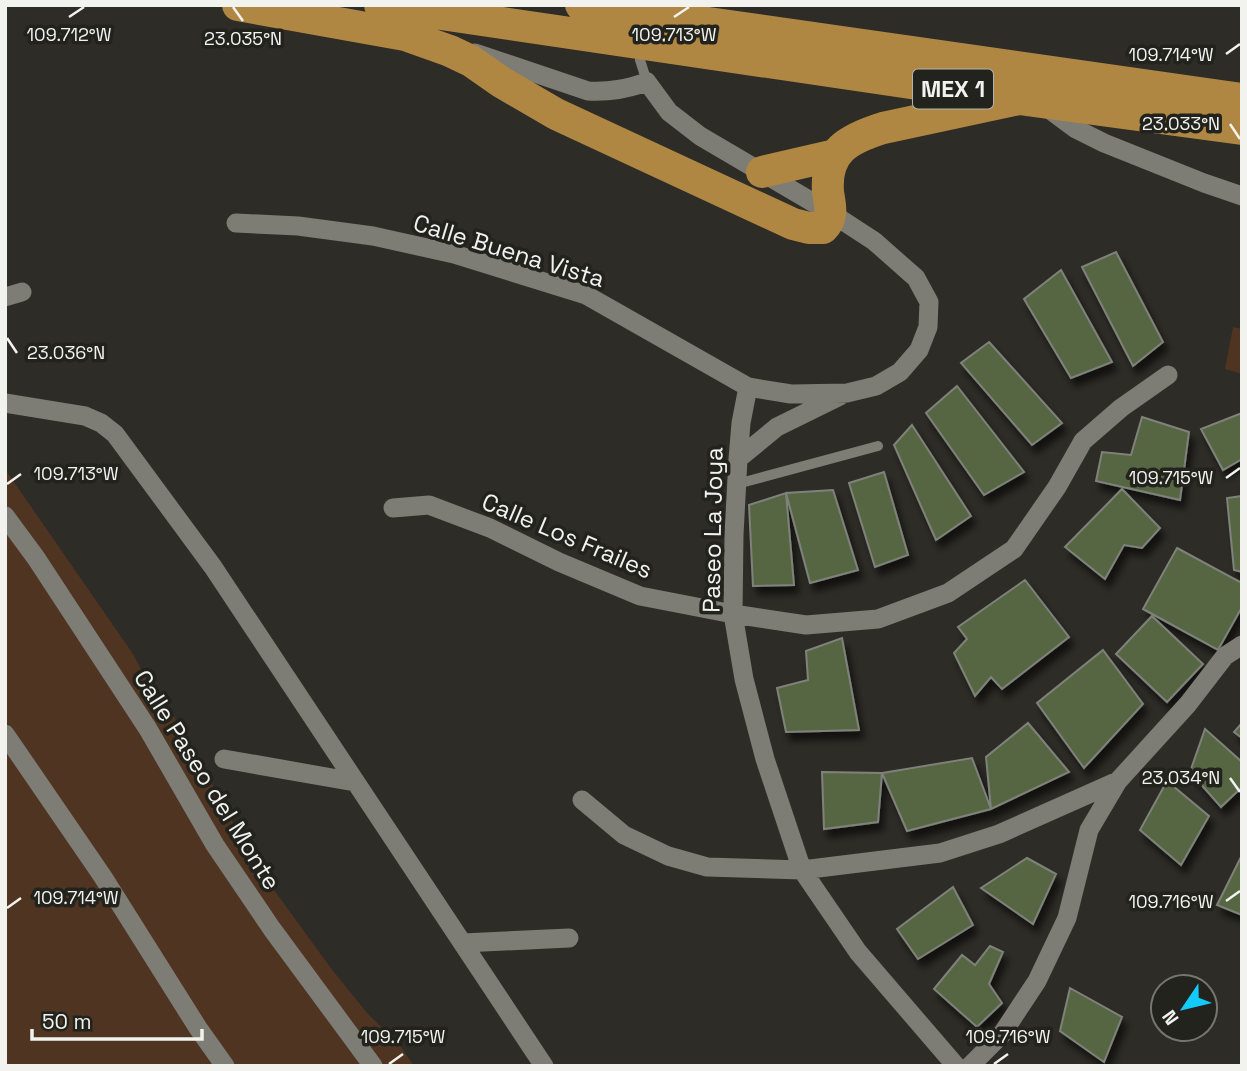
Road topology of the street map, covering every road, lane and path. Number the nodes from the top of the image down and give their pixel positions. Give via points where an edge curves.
1 (238, 5) edge
2 (380, 5) edge
3 (589, 17) edge
4 (652, 24) edge
5 (405, 35) junction
6 (647, 82) junction
7 (1242, 99) edge
8 (1029, 100) junction
9 (1242, 129) edge
10 (835, 155) junction
11 (762, 172) junction
12 (1242, 196) edge
13 (831, 213) junction
14 (236, 223) dead end
15 (1168, 375) dead end
16 (748, 387) junction
17 (847, 393) junction
18 (5, 403) edge
19 (878, 446) dead end
20 (738, 459) junction
21 (737, 484) junction
22 (393, 508) dead end
23 (5, 516) edge
24 (733, 614) junction
25 (1242, 645) edge
26 (5, 734) edge
27 (224, 759) dead end
28 (1118, 781) junction
29 (355, 782) junction
30 (582, 800) dead end
31 (802, 870) junction
32 (569, 938) dead end
33 (463, 943) junction
34 (225, 1066) edge
35 (373, 1066) edge
36 (544, 1066) edge
37 (956, 1066) edge
38 (970, 1066) edge

1 - 5 highway
2 - 3 highway, MEX 1
3 - 4 highway, MEX 1
4 - 6 lane via 640,60
4 - 7 highway, MEX 1
4 - 8 highway, MEX 1
5 - 6 street via 438,41 588,91 623,90
5 - 13 highway via 471,61 527,99 588,130 793,224 823,228
6 - 11 street via 669,112
8 - 9 highway, MEX 1
8 - 10 highway via 883,128 851,141
8 - 12 street via 1104,143
10 - 11 highway
10 - 13 highway via 828,190
11 - 13 street
13 - 17 street via 916,278 929,302 928,327 919,350 900,372 876,386
14 - 16 street, Calle Buena Vista via 373,236 454,254 586,295
15 - 24 street, Calle Los Frailes via 1083,441 1014,549 948,593 878,619 806,625
16 - 17 street via 791,394
16 - 20 street, Paseo La Joya
17 - 20 street via 777,426
18 - 29 street via 85,416 115,434 213,567
19 - 21 lane
20 - 21 street, Paseo La Joya
21 - 24 street, Paseo La Joya
22 - 24 street, Calle Los Frailes via 429,505 640,596
23 - 35 street, Calle Paseo del Monte via 148,729 215,845
24 - 31 street, Paseo La Joya via 765,760
25 - 28 street via 1225,656
26 - 34 street
27 - 29 street
28 - 31 street via 999,834 940,853
28 - 38 street via 1089,830 1068,918 1037,981 1002,1034
29 - 33 street
30 - 31 street via 624,835 668,856 707,867
31 - 37 street, Paseo La Joya via 858,952
32 - 33 street
33 - 36 street

